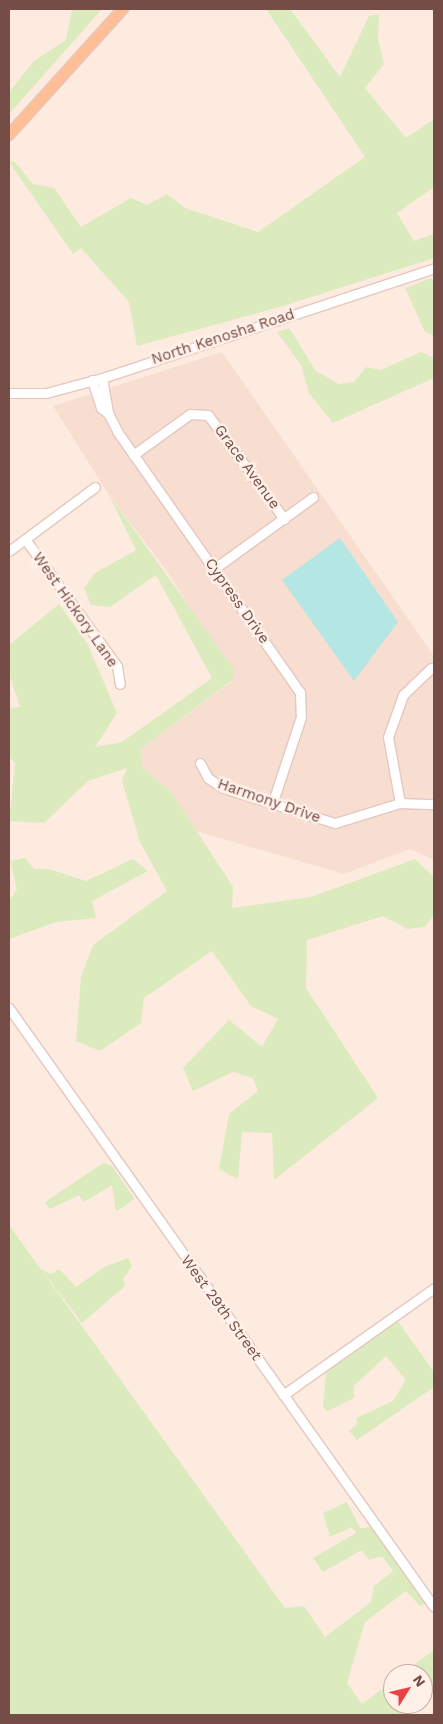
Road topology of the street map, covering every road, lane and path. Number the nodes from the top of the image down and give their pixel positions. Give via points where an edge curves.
1 (123, 9) edge
2 (9, 135) edge
3 (434, 268) edge
4 (97, 379) junction
5 (9, 392) edge
6 (133, 455) junction
7 (96, 487) dead end
8 (313, 497) dead end
9 (284, 519) junction
10 (25, 539) junction
11 (9, 551) edge
12 (215, 568) junction
13 (431, 668) dead end
14 (120, 684) dead end
15 (200, 763) dead end
16 (272, 804) junction
17 (400, 804) junction
18 (434, 804) edge
19 (9, 1008) edge
20 (434, 1288) edge
21 (283, 1395) junction
22 (434, 1607) edge

1 - 2 main road
3 - 4 street, North Kenosha Road
4 - 5 street, North Kenosha Road via 46,393
4 - 6 street, Cypress Drive via 101,408 108,413
6 - 9 street, Grace Avenue via 190,414 208,415
6 - 12 street, Cypress Drive
7 - 10 street
8 - 9 street
9 - 12 street
10 - 11 street
10 - 14 street, West Hickory Lane via 117,666
12 - 16 street, Cypress Drive via 300,692 301,717
13 - 17 street via 403,695 388,737
15 - 16 street, Harmony Drive via 208,778 223,788
16 - 17 street, Harmony Drive via 335,823
17 - 18 street, Harmony Drive
19 - 21 street, West 29th Street
20 - 21 street
21 - 22 street, West 29th Street

